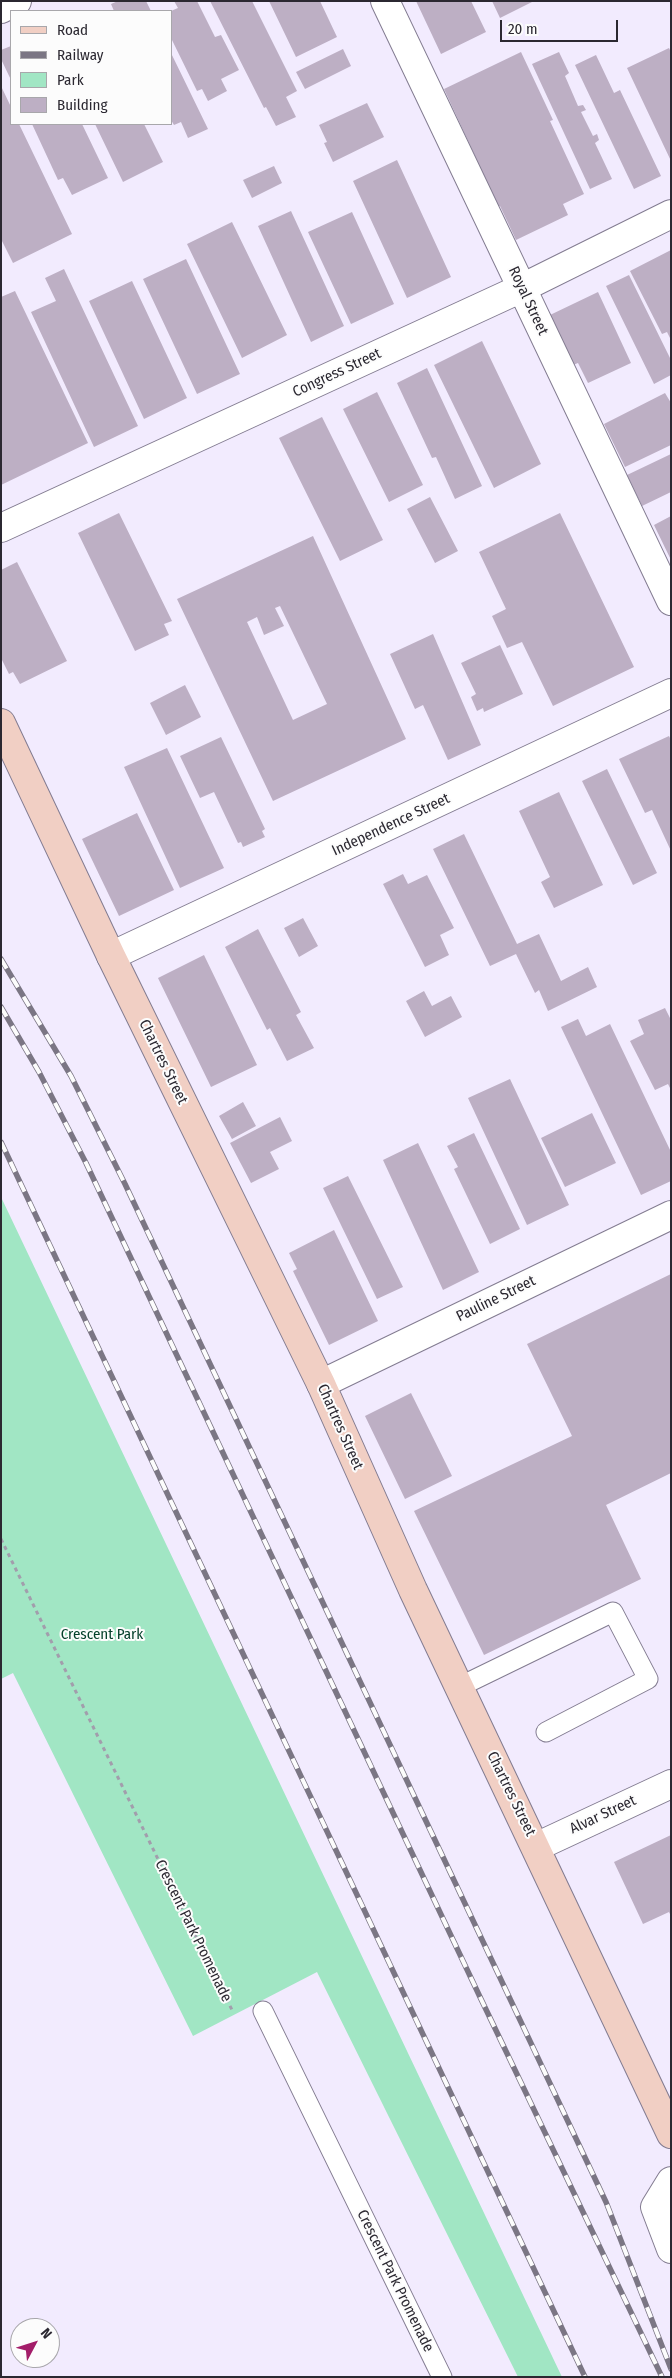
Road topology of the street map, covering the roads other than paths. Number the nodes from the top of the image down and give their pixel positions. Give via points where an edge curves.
1 (17, 1) edge
2 (385, 1) edge
3 (1, 9) edge
4 (671, 214) edge
5 (522, 288) junction
6 (1, 528) edge
7 (671, 600) edge
8 (671, 693) edge
9 (1, 723) edge
10 (111, 956) junction
11 (671, 1215) edge
12 (320, 1384) junction
13 (459, 1687) junction
14 (546, 1732) dead end
15 (671, 1784) edge
16 (536, 1847) junction
17 (263, 2011) road end
18 (671, 2134) edge
19 (671, 2181) edge
20 (671, 2249) edge
21 (442, 2377) edge

1 - 3 street
2 - 5 street, Royal Street
4 - 5 street, Congress Street
5 - 6 street, Congress Street
5 - 7 street, Royal Street
8 - 10 street, Independence Street
9 - 10 street, Chartres Street
10 - 12 street, Chartres Street
11 - 12 street, Pauline Street
12 - 13 street, Chartres Street
13 - 14 lane via 613,1612 648,1680
13 - 16 street, Chartres Street
15 - 16 street, Alvar Street
16 - 18 street, Chartres Street
17 - 21 lane, Crescent Park Promenade
19 - 20 street via 656,2207

